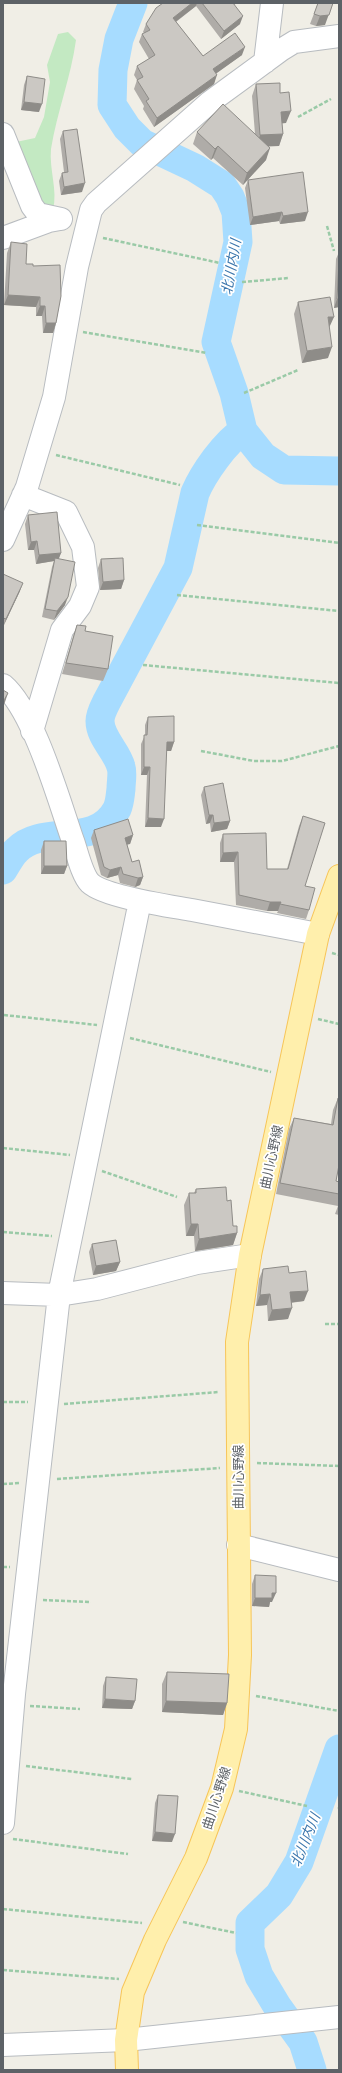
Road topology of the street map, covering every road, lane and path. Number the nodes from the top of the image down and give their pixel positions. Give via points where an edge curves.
1 (272, 3) edge
2 (339, 36) edge
3 (265, 62) junction
4 (331, 99) dead end
5 (298, 117) dead end
6 (3, 134) edge
7 (61, 219) junction
8 (327, 226) dead end
9 (92, 227) junction
10 (3, 238) edge
11 (334, 251) dead end
12 (220, 263) dead end
13 (289, 278) dead end
14 (242, 282) dead end
15 (77, 331) dead end
16 (207, 353) dead end
17 (298, 370) dead end
18 (244, 393) dead end
19 (52, 454) dead end
20 (180, 485) dead end
21 (23, 495) junction
22 (198, 525) dead end
23 (3, 540) edge
24 (339, 543) edge
25 (177, 594) dead end
26 (339, 611) edge
27 (142, 665) dead end
28 (339, 683) edge
29 (3, 685) edge
30 (32, 731) junction
31 (339, 746) edge
32 (201, 751) dead end
33 (339, 876) edge
34 (140, 901) junction
35 (318, 934) junction
36 (4, 1015) dead end
37 (315, 1018) dead end
38 (339, 1024) edge
39 (104, 1026) dead end
40 (123, 1036) dead end
41 (272, 1073) dead end
42 (3, 1148) edge
43 (76, 1156) dead end
44 (95, 1168) dead end
45 (177, 1197) dead end
46 (3, 1232) edge
47 (53, 1236) dead end
48 (250, 1255) junction
49 (3, 1293) edge
50 (59, 1295) junction
51 (325, 1324) dead end
52 (339, 1324) edge
53 (223, 1392) dead end
54 (3, 1402) edge
55 (33, 1402) dead end
56 (63, 1404) dead end
57 (256, 1463) dead end
58 (339, 1466) edge
59 (224, 1468) dead end
60 (54, 1479) dead end
61 (25, 1483) dead end
62 (3, 1484) edge
63 (238, 1545) junction
64 (339, 1570) edge
65 (39, 1599) dead end
66 (91, 1602) dead end
67 (249, 1695) dead end
68 (28, 1706) dead end
69 (80, 1710) dead end
70 (339, 1711) edge
71 (24, 1766) dead end
72 (132, 1779) dead end
73 (237, 1790) dead end
74 (307, 1806) dead end
75 (6, 1830) edge
76 (128, 1854) dead end
77 (3, 1909) edge
78 (176, 1920) dead end
79 (143, 1923) dead end
80 (236, 1933) dead end
81 (3, 1970) edge
82 (123, 1980) dead end
83 (339, 2017) edge
84 (126, 2040) junction
85 (3, 2045) edge
86 (127, 2070) edge

1 - 3 street
2 - 3 street via 294,42
3 - 9 street via 210,102 96,203
4 - 5 path
6 - 7 street via 32,206 38,214
7 - 9 street
7 - 10 street
8 - 11 path
9 - 12 path
9 - 21 street via 77,267 54,397
13 - 14 path
15 - 16 path
17 - 18 path
19 - 20 path
21 - 23 street
21 - 30 street via 66,512 82,547 88,587 80,606 62,630
22 - 24 path
25 - 26 path
27 - 28 path
29 - 30 street via 12,692
30 - 34 street via 47,764 80,862 90,882 101,889
31 - 32 path via 282,761 254,761
33 - 35 main road, 曲川心野線
34 - 35 street
34 - 50 street
35 - 48 main road, 曲川心野線
36 - 39 path
37 - 38 path
40 - 41 path
42 - 43 path
44 - 45 path
46 - 47 path
48 - 50 street via 197,1263 97,1289
48 - 63 main road, 曲川心野線 via 237,1342
49 - 50 street
50 - 75 street via 14,1687
51 - 52 path
53 - 56 path
54 - 55 path
57 - 58 path
59 - 60 path
61 - 62 path
63 - 64 street
63 - 84 main road, 曲川心野線 via 240,1655 236,1729 222,1788 196,1858 155,1940 133,1992
65 - 66 path
67 - 70 path
68 - 69 path
71 - 72 path
73 - 74 path
75 - 76 path
77 - 79 path
78 - 80 path
81 - 82 path
83 - 84 street
84 - 85 street
84 - 86 main road, 曲川心野線

